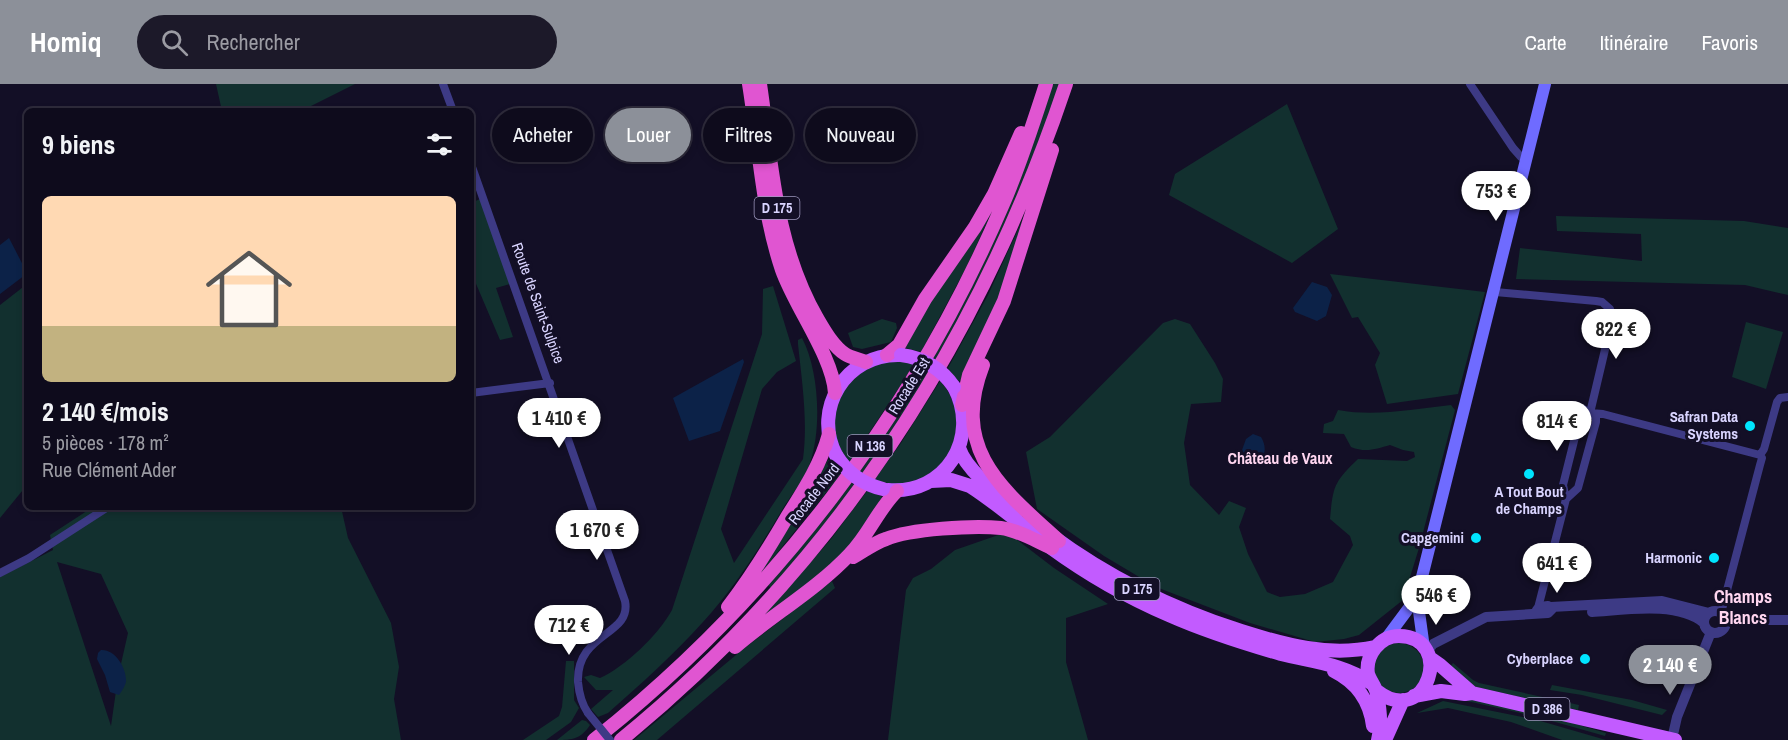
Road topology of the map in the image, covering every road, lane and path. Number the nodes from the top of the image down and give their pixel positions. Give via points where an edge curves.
1 (443, 84) edge
2 (749, 84) edge
3 (760, 84) edge
4 (1044, 84) edge
5 (1066, 84) edge
6 (1072, 84) edge
7 (1470, 84) edge
8 (1545, 84) edge
9 (452, 108) edge
10 (1526, 159) junction
11 (474, 172) edge
12 (1495, 292) junction
13 (1004, 301) junction
14 (894, 355) junction
15 (866, 362) junction
16 (550, 383) junction
17 (474, 393) edge
18 (835, 393) junction
19 (1788, 398) edge
20 (962, 405) junction
21 (1587, 411) junction
22 (829, 434) junction
23 (959, 448) junction
24 (1760, 455) junction
25 (931, 481) junction
26 (890, 490) junction
27 (1566, 499) junction
28 (103, 510) edge
29 (1056, 544) junction
30 (836, 568) junction
31 (0, 573) edge
32 (1417, 597) junction
33 (1545, 609) junction
34 (1723, 616) junction
35 (1788, 620) edge
36 (1708, 623) junction
37 (1380, 644) junction
38 (1427, 653) junction
39 (1329, 665) junction
40 (1374, 687) junction
41 (1472, 693) junction
42 (1409, 698) junction
43 (1621, 733) edge
44 (625, 737) edge
45 (593, 740) edge
46 (610, 740) edge
47 (1372, 740) edge
48 (1378, 740) edge
49 (1385, 740) edge
50 (1674, 740) edge

1 - 9 street
2 - 18 highway, D 175 via 771,232 790,292 829,367
3 - 15 highway, D 175 via 777,208 793,268 809,305 835,344 845,354
4 - 14 highway via 986,210 925,299
4 - 45 highway, Rocade Nord / N 136 via 1018,167 981,253 921,366 875,438 791,550 737,609 679,666
5 - 44 highway, Rocade Est / N 136 via 1033,178 997,261 953,345 894,440 828,531 777,590 708,663
6 - 13 highway
7 - 10 street via 1513,148
8 - 10 main road
10 - 12 main road
11 - 16 street, Route de Saint-Sulpice
12 - 21 street via 1596,301 1610,309 1612,320
12 - 32 main road
13 - 20 highway via 969,375
13 - 29 highway via 977,382 972,410 974,432 993,476
14 - 15 main road
14 - 20 main road, bridge via 932,364 954,387
15 - 18 main road via 851,372
16 - 17 street
16 - 46 street, Route de Saint-Sulpice, bridge via 627,608 623,619 593,643 578,669 582,704
18 - 22 main road via 829,413
19 - 24 street via 1777,402
20 - 23 main road via 964,425
21 - 24 street
21 - 27 street via 1581,413 1563,485
21 - 27 street via 1596,417 1596,422 1578,488
22 - 26 main road, bridge via 845,467 868,485
22 - 45 highway via 817,467 737,596 690,648
23 - 25 main road via 947,467
23 - 29 main road, D 175 via 971,468
24 - 34 street
25 - 26 main road via 916,488
25 - 29 main road, D 175 via 951,480 970,486
26 - 30 highway via 865,537
27 - 33 street via 1545,586
28 - 31 street
29 - 30 highway via 1002,528 916,531 884,539
29 - 37 main road, D 175 via 1138,590 1210,621 1289,645 1326,651 1346,652
29 - 39 main road, D 175 via 1091,576 1168,615 1250,645
30 - 44 highway
32 - 37 main road
32 - 38 main road
33 - 36 street via 1662,601
33 - 38 street via 1486,617 1433,644
34 - 35 street
34 - 36 street via 1715,611
34 - 36 street via 1722,630 1716,633
36 - 50 street via 1677,717
37 - 38 main road via 1392,637 1406,637
37 - 40 main road via 1371,654 1368,668
38 - 41 main road
38 - 42 main road via 1429,680 1421,692
39 - 40 main road, D 175 via 1348,669
39 - 47 main road via 1364,698 1373,721
40 - 42 main road via 1389,698
40 - 48 main road via 1380,716
41 - 42 main road, D 386 via 1440,691
41 - 43 main road, D 386
42 - 49 main road
43 - 50 main road, D 386

